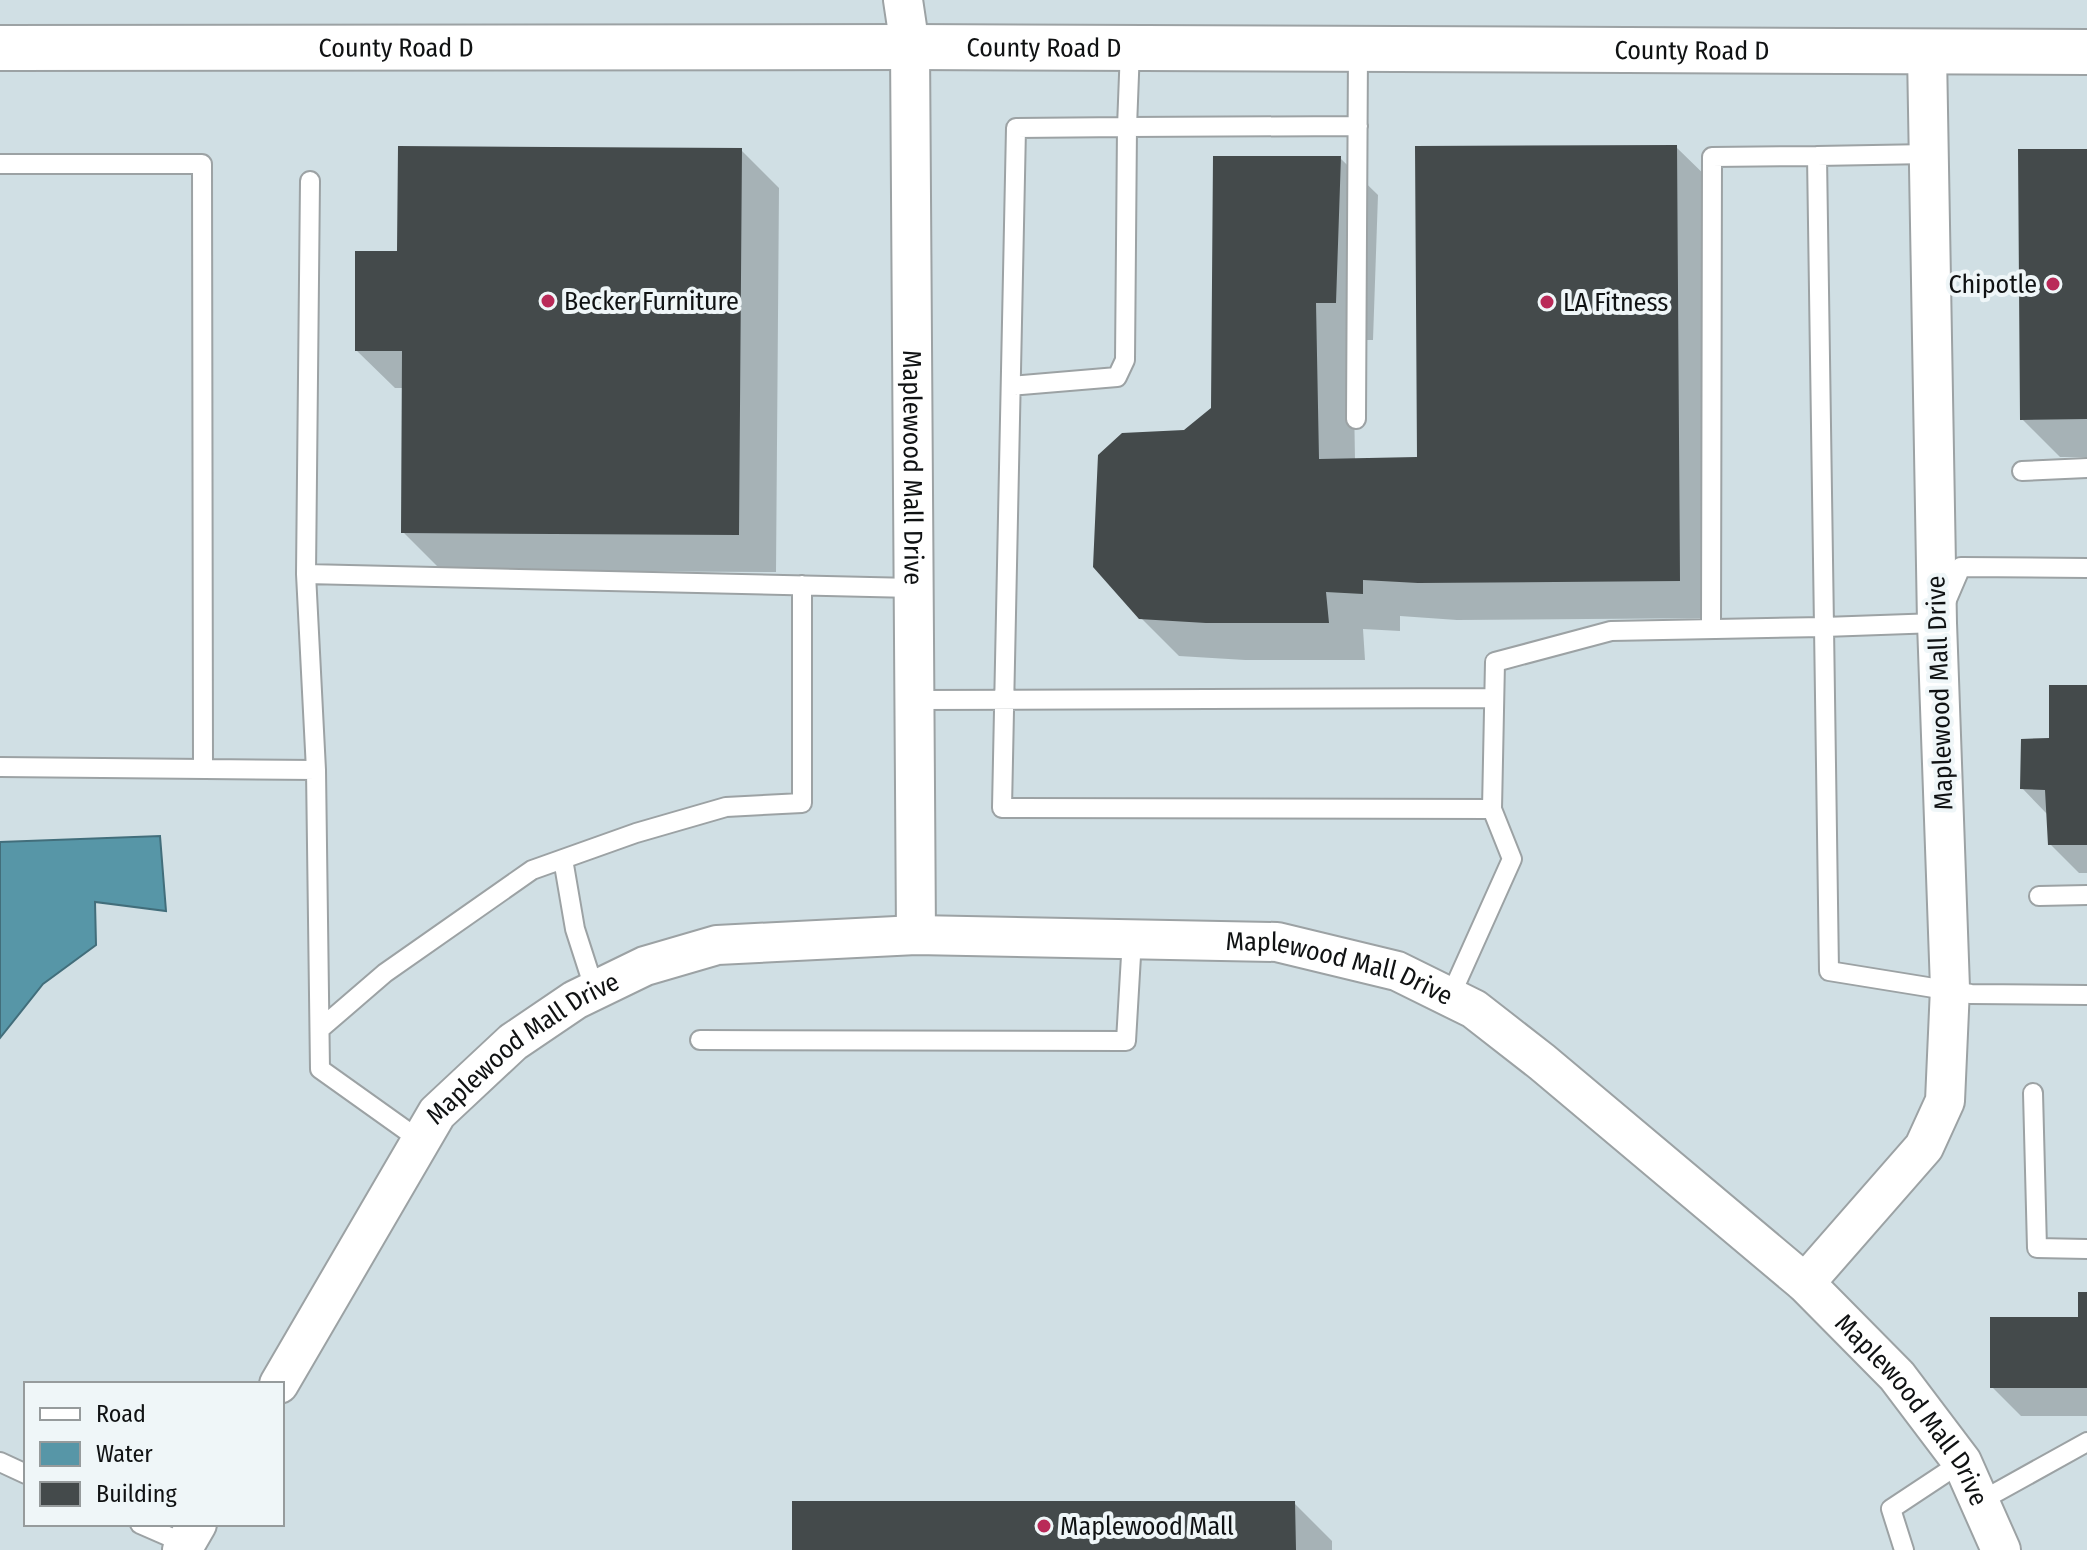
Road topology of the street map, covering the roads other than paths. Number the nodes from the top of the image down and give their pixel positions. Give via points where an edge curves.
1 (903, 0) edge
2 (910, 47) junction
3 (0, 48) edge
4 (1130, 49) junction
5 (1358, 50) junction
6 (2087, 52) edge
7 (1927, 53) junction
8 (1358, 126) junction
9 (1127, 127) junction
10 (1929, 154) junction
11 (1817, 156) junction
12 (0, 164) edge
13 (310, 181) dead end
14 (1011, 386) junction
15 (1356, 419) dead end
16 (2087, 468) edge
17 (2022, 471) dead end
18 (2087, 568) edge
19 (306, 574) junction
20 (802, 585) junction
21 (913, 588) junction
22 (1937, 623) junction
23 (1824, 627) junction
24 (1711, 629) junction
25 (1494, 698) junction
26 (914, 700) junction
27 (1005, 700) junction
28 (0, 767) edge
29 (203, 768) junction
30 (316, 770) junction
31 (1492, 809) junction
32 (563, 859) junction
33 (2087, 895) edge
34 (2039, 896) dead end
35 (916, 935) junction
36 (1132, 939) junction
37 (1950, 988) junction
38 (595, 991) junction
39 (2087, 995) edge
40 (1450, 997) junction
41 (320, 1029) junction
42 (700, 1040) dead end
43 (2033, 1093) dead end
44 (421, 1141) junction
45 (2087, 1249) edge
46 (1805, 1283) junction
47 (280, 1382) edge
48 (2087, 1442) edge
49 (0, 1462) edge
50 (1962, 1462) junction
51 (24, 1473) edge
52 (1979, 1502) junction
53 (146, 1526) edge
54 (188, 1539) edge
55 (1904, 1550) edge
56 (2001, 1550) edge

1 - 2 street, Maplewood Mall Drive
2 - 3 street, County Road D
2 - 4 street, County Road D
2 - 21 street, Maplewood Mall Drive
4 - 5 street, County Road D
4 - 9 lane
5 - 7 street, County Road D
5 - 8 lane
6 - 7 street, County Road D
7 - 10 street, Maplewood Mall Drive
8 - 9 lane
8 - 15 lane
9 - 14 lane via 1125,360 1117,377
9 - 14 lane via 1016,128
10 - 11 lane
10 - 22 street, Maplewood Mall Drive
11 - 23 lane
11 - 24 lane via 1712,157
12 - 29 lane via 202,164
13 - 19 lane
14 - 27 lane
16 - 17 lane
18 - 22 lane via 1961,567
19 - 20 lane
19 - 30 lane
20 - 21 lane
20 - 32 lane via 802,803 726,807
21 - 26 street, Maplewood Mall Drive
22 - 23 lane
22 - 37 street, Maplewood Mall Drive
23 - 24 lane
23 - 37 lane via 1829,971
24 - 25 lane via 1611,631 1495,662
25 - 27 lane
25 - 31 lane
26 - 27 lane
26 - 35 street, Maplewood Mall Drive
27 - 31 lane via 1002,808
28 - 29 lane
29 - 30 lane
30 - 41 lane
31 - 40 lane via 1512,859
32 - 38 lane via 575,929
32 - 41 lane via 532,870 385,973
33 - 34 lane
35 - 36 street, Maplewood Mall Drive
35 - 38 street, Maplewood Mall Drive via 717,945 645,966
36 - 40 street, Maplewood Mall Drive via 1277,942 1397,971
36 - 42 lane via 1126,1041
37 - 39 lane via 1971,994
37 - 46 street, Maplewood Mall Drive via 1945,1101 1924,1147
38 - 44 street, Maplewood Mall Drive via 513,1042 437,1113
40 - 46 street, Maplewood Mall Drive via 1474,1009 1542,1062
41 - 44 lane via 320,1069
43 - 45 lane via 2037,1248
44 - 47 street, Maplewood Mall Drive
46 - 50 street, Maplewood Mall Drive via 1897,1376
48 - 52 lane
49 - 51 lane
50 - 52 street, Maplewood Mall Drive
50 - 55 lane via 1891,1509
52 - 56 street, Maplewood Mall Drive
53 - 54 lane

